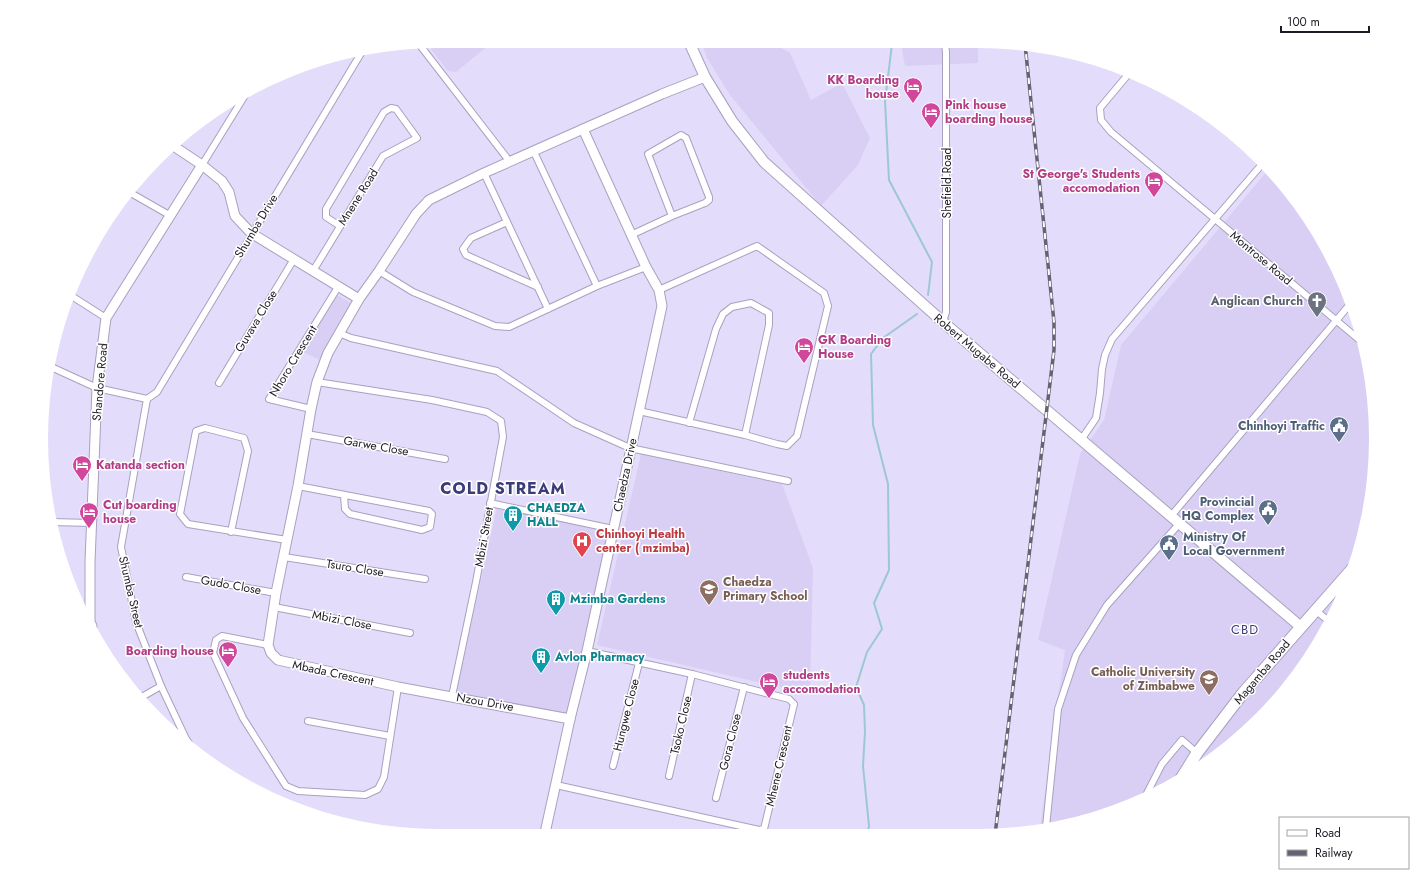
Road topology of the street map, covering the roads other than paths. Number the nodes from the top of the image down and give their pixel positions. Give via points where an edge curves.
1 (692, 48) edge
2 (946, 48) edge
3 (423, 49) edge
4 (359, 57) edge
5 (705, 76) junction
6 (1126, 77) edge
7 (241, 101) edge
8 (583, 129) junction
9 (177, 148) edge
10 (534, 152) junction
11 (510, 162) junction
12 (202, 165) junction
13 (1260, 167) edge
14 (484, 173) junction
15 (134, 195) edge
16 (171, 216) junction
17 (672, 216) junction
18 (1216, 219) junction
19 (507, 222) junction
20 (340, 226) junction
21 (251, 233) junction
22 (631, 235) junction
23 (294, 259) junction
24 (646, 267) junction
25 (313, 271) junction
26 (379, 271) junction
27 (597, 286) junction
28 (338, 287) junction
29 (538, 287) junction
30 (659, 290) junction
31 (75, 298) edge
32 (358, 299) junction
33 (548, 308) junction
34 (1346, 309) edge
35 (106, 318) junction
36 (1336, 321) junction
37 (943, 322) junction
38 (339, 333) junction
39 (1356, 337) edge
40 (55, 369) edge
41 (318, 382) junction
42 (219, 383) dead end
43 (97, 388) junction
44 (147, 399) junction
45 (311, 409) junction
46 (639, 411) junction
47 (689, 423) junction
48 (307, 434) junction
49 (745, 435) junction
50 (1081, 440) junction
51 (630, 448) junction
52 (445, 459) dead end
53 (788, 482) dead end
54 (298, 486) junction
55 (344, 495) junction
56 (490, 503) junction
57 (1171, 516) junction
58 (57, 522) edge
59 (91, 523) junction
60 (1180, 524) junction
61 (613, 529) junction
62 (231, 532) junction
63 (287, 540) junction
64 (284, 557) junction
65 (186, 576) dead end
66 (425, 579) dead end
67 (1342, 579) edge
68 (276, 593) junction
69 (274, 607) junction
70 (1315, 610) junction
71 (90, 615) edge
72 (1325, 618) edge
73 (1301, 627) junction
74 (410, 633) dead end
75 (269, 649) junction
76 (587, 651) junction
77 (639, 663) junction
78 (692, 674) junction
79 (161, 686) junction
80 (398, 687) junction
81 (744, 687) junction
82 (145, 695) edge
83 (452, 696) junction
84 (570, 719) junction
85 (308, 721) dead end
86 (184, 734) edge
87 (390, 736) junction
88 (1197, 753) junction
89 (613, 766) dead end
90 (1188, 768) edge
91 (669, 776) dead end
92 (556, 785) junction
93 (1149, 790) edge
94 (716, 798) dead end
95 (1046, 823) edge
96 (546, 829) edge
97 (754, 829) edge
98 (762, 829) edge

1 - 5 main road, Robert Mugabe Road
2 - 37 street, Shefield Road via 946,312
3 - 11 street
4 - 21 street, Shumba Drive
5 - 8 street
5 - 37 main road, Robert Mugabe Road via 732,121 764,162
6 - 18 street, Montrose Road via 1100,108 1101,120 1111,132
7 - 12 street
8 - 10 street
8 - 22 street, Chaedza Drive
9 - 12 street
10 - 11 street
10 - 27 street
11 - 14 street
12 - 16 street, Shandore Road
12 - 21 street via 222,181 229,192 235,216
13 - 18 street
14 - 19 street
14 - 26 street via 429,200 416,214
15 - 16 street
16 - 35 street, Shandore Road
17 - 17 street via 709,200 686,138 681,135 648,154
17 - 22 street
18 - 36 street, Montrose Road
18 - 50 street via 1112,339 1102,369 1096,418
19 - 29 street
19 - 29 street via 471,238 463,249 466,255
20 - 20 street, Mnene Road via 384,156 417,138 396,109 391,108 384,112 326,209 326,216
20 - 25 street, Mnene Road
21 - 23 street
21 - 44 street, Shumba Drive via 157,392
22 - 24 street, Chaedza Drive
23 - 25 street
23 - 42 street, Guvava Close
24 - 27 street
24 - 30 street, Chaedza Drive
25 - 28 street
26 - 32 street
26 - 33 street via 413,292 495,326 508,326
27 - 33 street
28 - 32 street
28 - 45 street, Nhoro Crescent via 269,399
29 - 33 street
30 - 46 street, Chaedza Drive via 662,306
30 - 49 street via 757,246 824,293 828,306 798,436 787,446
31 - 35 street
32 - 38 street
34 - 36 street
35 - 43 street, Shandore Road
36 - 39 street, Montrose Road
36 - 57 street
37 - 50 main road, Robert Mugabe Road
38 - 41 street via 328,353
38 - 51 street via 351,338 497,371 574,423
40 - 43 street
41 - 45 street
41 - 56 street, Mbizi Street via 432,400 487,412 501,421 503,437
43 - 44 street
43 - 59 street, Shandore Road
44 - 79 street, Shumba Street via 121,547 136,622
45 - 48 street
46 - 47 street
46 - 51 street, Chaedza Drive
47 - 49 street
47 - 49 street via 716,329 723,314 732,307 751,303 769,313 769,325
48 - 52 street, Garwe Close
48 - 54 street
50 - 57 main road, Robert Mugabe Road
51 - 53 street
51 - 61 street, Chaedza Drive
54 - 55 street
54 - 63 street
55 - 55 street via 429,511 432,514 430,527 422,530 350,514 345,509
56 - 61 street
56 - 83 street, Mbizi Street
57 - 60 main road, Robert Mugabe Road
58 - 59 street
59 - 71 street, Shandore Road
60 - 73 main road, Robert Mugabe Road
60 - 95 street via 1107,605 1076,654 1058,709
61 - 76 street, Chaedza Drive
62 - 62 street via 188,524 180,514 196,431 205,428 244,438 248,451
62 - 63 street
63 - 64 street
64 - 66 street, Tsuro Close
64 - 68 street
65 - 68 street, Gudo Close
67 - 70 highway, Magamba Road
68 - 69 street
69 - 74 street, Mbizi Close
69 - 75 street
70 - 72 street
70 - 73 highway, Magamba Road
73 - 88 highway, Magamba Road via 1243,693
75 - 80 street, Mbada Crescent via 278,660
75 - 87 street via 222,636 216,640 213,653 243,718 286,786 298,791 365,795 378,789 384,777
76 - 77 street, Mhene Crescent
76 - 84 street, Chaedza Drive
77 - 78 street, Mhene Crescent
77 - 89 street, Hungwe Close
78 - 81 street, Mhene Crescent
78 - 91 street, Tsoko Close
79 - 82 street
79 - 86 street, Shumba Street
80 - 83 street, Nzou Drive
80 - 87 street
81 - 94 street, Gora Close
81 - 98 street, Mhene Crescent via 789,699 794,704 764,828
83 - 84 street, Nzou Drive
84 - 92 street, Chaedza Drive
85 - 87 street
88 - 90 highway, Magamba Road
88 - 93 street via 1182,740 1162,764
92 - 96 street, Chaedza Drive
92 - 97 street, Mhene Crescent

